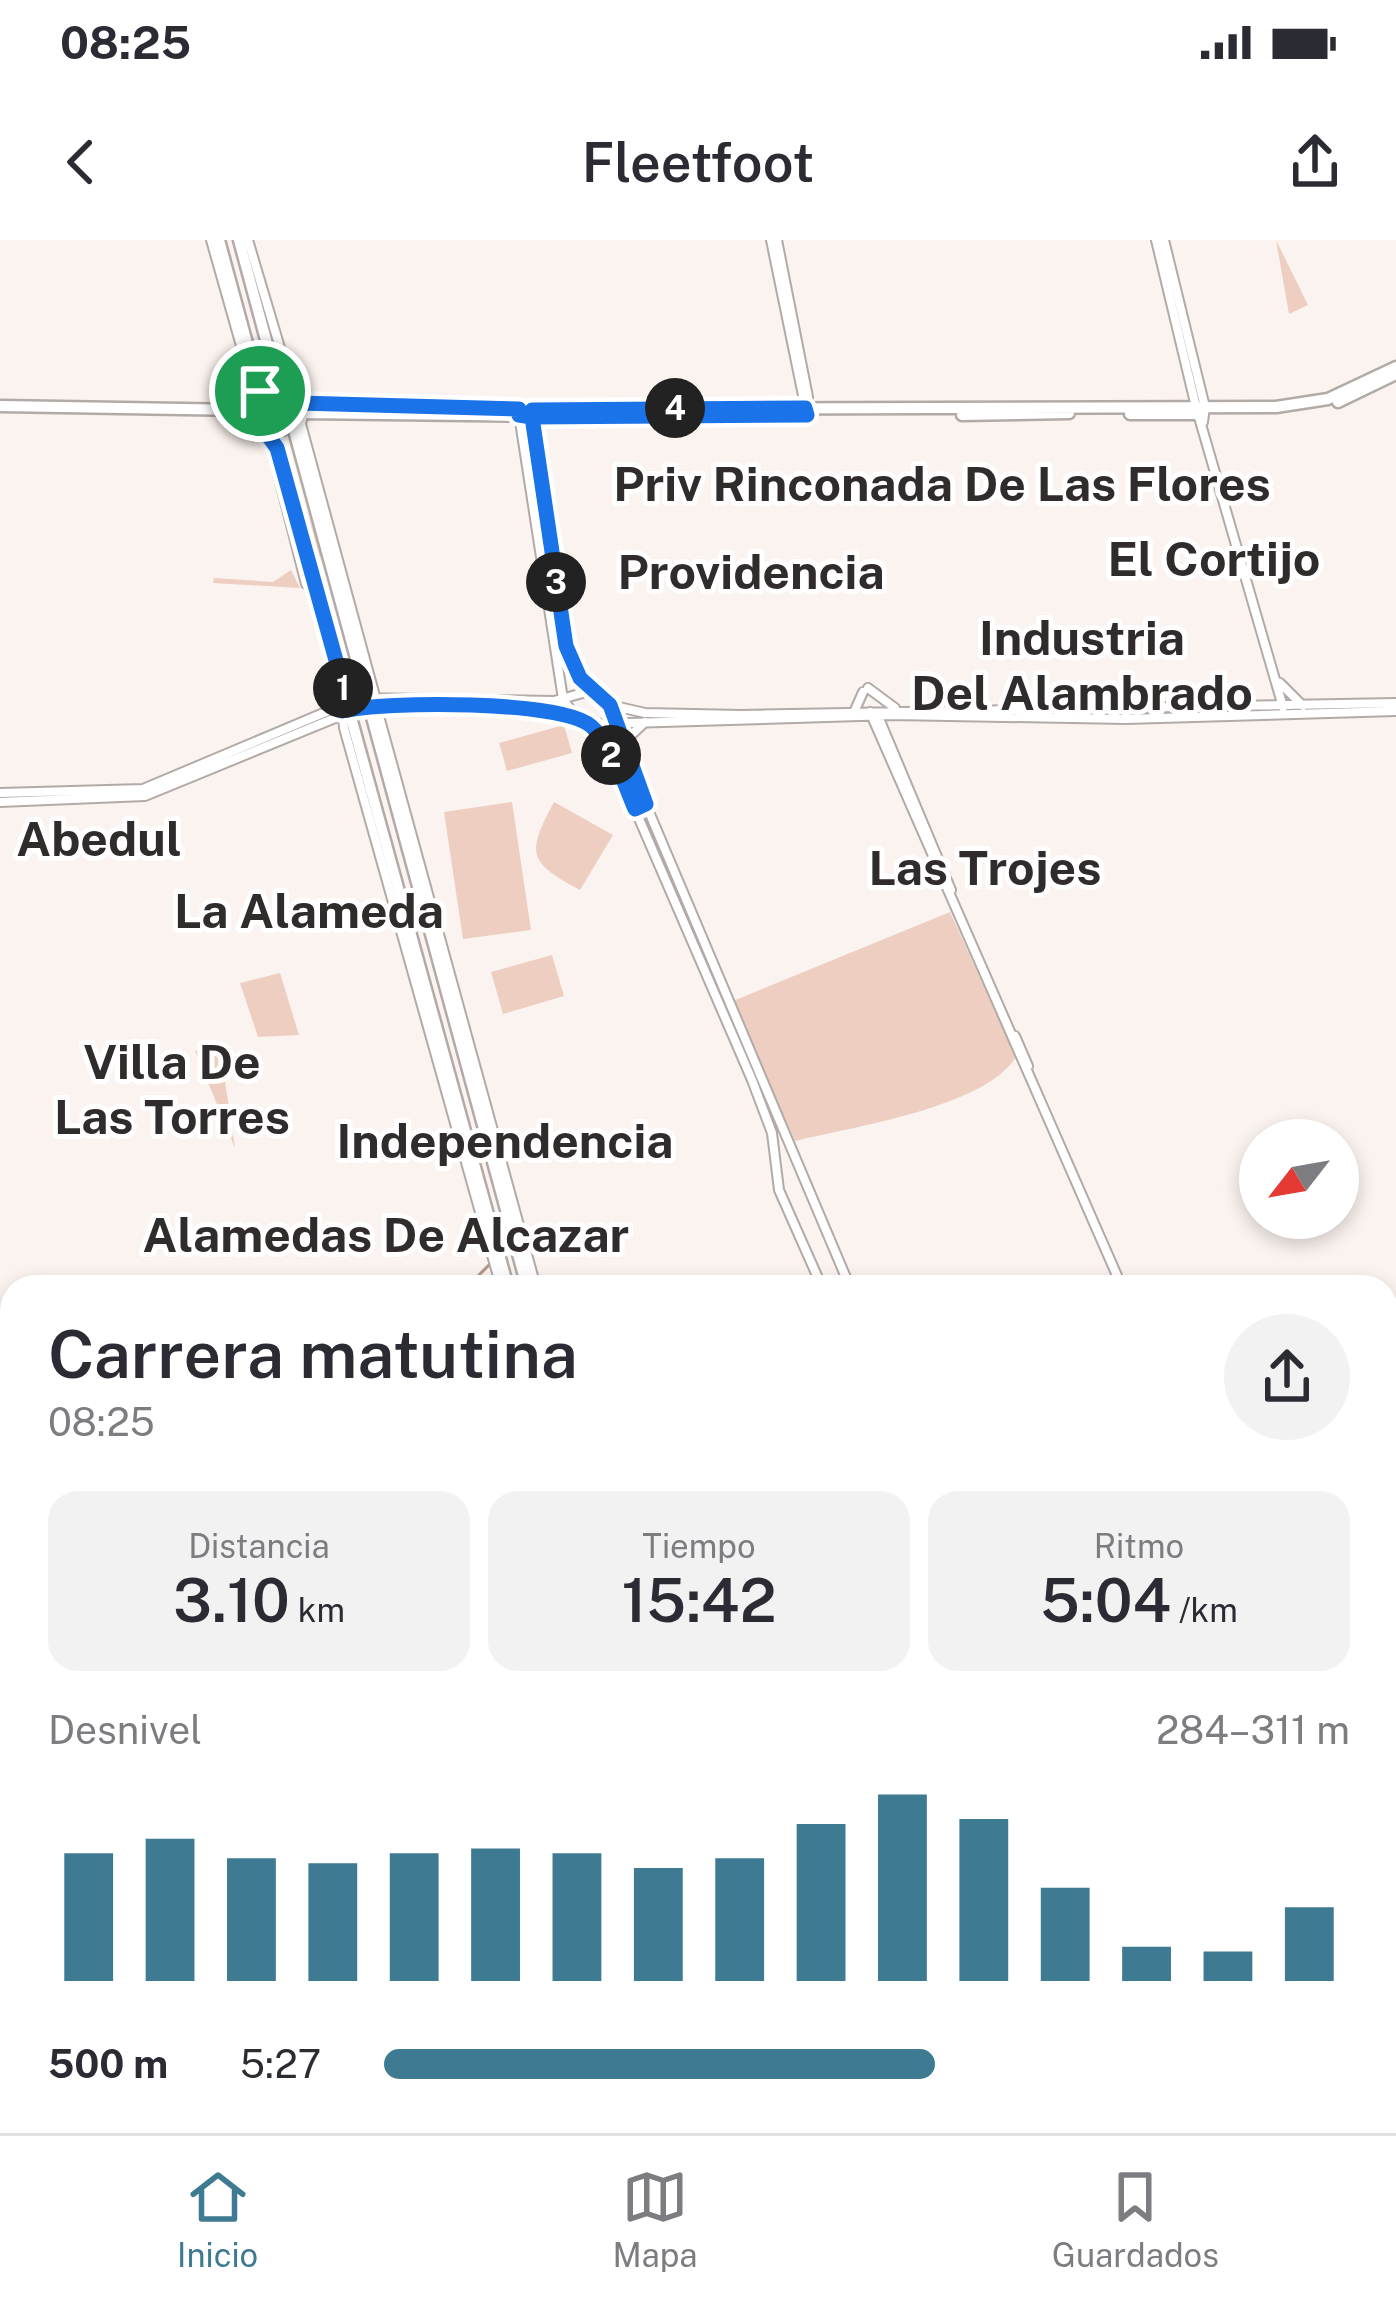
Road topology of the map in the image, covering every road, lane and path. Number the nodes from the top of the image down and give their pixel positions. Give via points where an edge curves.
1 (215, 240) edge
2 (239, 240) edge
3 (248, 240) edge
4 (774, 240) edge
5 (1160, 240) edge
6 (219, 268) junction
7 (235, 295) junction
8 (257, 305) junction
9 (241, 319) junction
10 (243, 352) junction
11 (1396, 370) edge
12 (253, 397) junction
13 (0, 402) edge
14 (296, 405) junction
15 (808, 412) junction
16 (526, 413) junction
17 (1202, 413) junction
18 (255, 420) junction
19 (268, 433) junction
20 (309, 484) junction
21 (286, 497) junction
22 (315, 585) junction
23 (546, 594) junction
24 (558, 594) junction
25 (344, 612) junction
26 (328, 633) junction
27 (353, 660) junction
28 (1280, 682) junction
29 (592, 691) junction
30 (562, 699) junction
31 (371, 701) junction
32 (610, 705) junction
33 (345, 706) junction
34 (1283, 706) junction
35 (1303, 706) junction
36 (1396, 707) edge
37 (873, 712) junction
38 (895, 712) junction
39 (573, 713) junction
40 (854, 714) junction
41 (647, 720) junction
42 (586, 721) junction
43 (612, 721) junction
44 (881, 734) junction
45 (626, 755) junction
46 (361, 758) junction
47 (372, 793) junction
48 (396, 797) junction
49 (0, 798) edge
50 (646, 804) junction
51 (635, 809) junction
52 (373, 827) junction
53 (388, 848) junction
54 (408, 860) junction
55 (451, 995) junction
56 (460, 1029) junction
57 (440, 1066) junction
58 (460, 1110) junction
59 (471, 1166) junction
60 (498, 1169) junction
61 (481, 1206) junction
62 (507, 1220) junction
63 (483, 1222) junction
64 (494, 1238) junction
65 (523, 1256) junction
66 (498, 1262) junction
67 (532, 1273) edge
68 (501, 1275) edge
69 (525, 1275) edge
70 (817, 1275) edge
71 (845, 1275) edge
72 (1117, 1275) edge

1 - 6 street
1 - 7 main road
2 - 8 main road
3 - 14 street
4 - 15 street
5 - 17 street
6 - 7 main road
6 - 10 street
7 - 9 main road
8 - 9 main road via 260,350
8 - 14 main road via 276,376
9 - 10 main road
9 - 12 main road
10 - 12 street
11 - 17 main road via 1311,411
12 - 13 main road
12 - 14 main road via 267,385
12 - 18 main road
13 - 18 main road via 244,410
14 - 16 main road
14 - 19 main road
14 - 20 main road
14 - 20 street
15 - 16 main road
15 - 17 main road
16 - 23 street
16 - 24 street
17 - 28 street
18 - 19 main road
19 - 21 main road
20 - 21 main road via 285,440
20 - 25 main road
21 - 22 main road
21 - 22 street via 307,584
22 - 25 main road via 317,571 325,571
22 - 26 main road
23 - 24 street
23 - 30 street
24 - 29 street via 570,659
25 - 27 main road
25 - 31 street
26 - 27 main road via 342,669
26 - 33 main road
27 - 31 main road
28 - 34 street
28 - 35 street
29 - 30 street
29 - 32 street
30 - 31 street
30 - 39 street
31 - 33 street
31 - 39 street
31 - 48 main road
32 - 40 street via 691,715
32 - 43 street
33 - 46 main road
33 - 49 street via 143,789
33 - 52 street
34 - 35 street
34 - 38 street
35 - 36 street
36 - 38 street via 1126,718
37 - 38 street
37 - 40 street
37 - 44 street
38 - 40 street via 866,690
38 - 44 street
39 - 42 street
40 - 41 street
40 - 44 street
41 - 43 street
41 - 45 street via 630,736
42 - 43 street
42 - 51 street via 608,747
43 - 45 street
44 - 72 street
45 - 50 street
46 - 47 main road
46 - 48 main road via 374,752
47 - 52 main road
47 - 53 main road
48 - 54 main road
48 - 55 street
50 - 51 street
50 - 71 street
51 - 70 street via 752,1080 772,1133 779,1190
52 - 57 street
53 - 54 main road via 399,873
53 - 58 main road
54 - 55 main road
55 - 56 main road
56 - 60 street
56 - 60 main road
57 - 58 main road
57 - 59 street
58 - 59 main road
59 - 60 main road via 486,1187
59 - 61 main road
60 - 62 main road
60 - 65 street
61 - 62 main road via 495,1195
61 - 63 street
61 - 64 main road
62 - 65 main road
63 - 64 main road
63 - 66 street
64 - 66 main road
65 - 67 street
65 - 69 main road
66 - 68 main road

